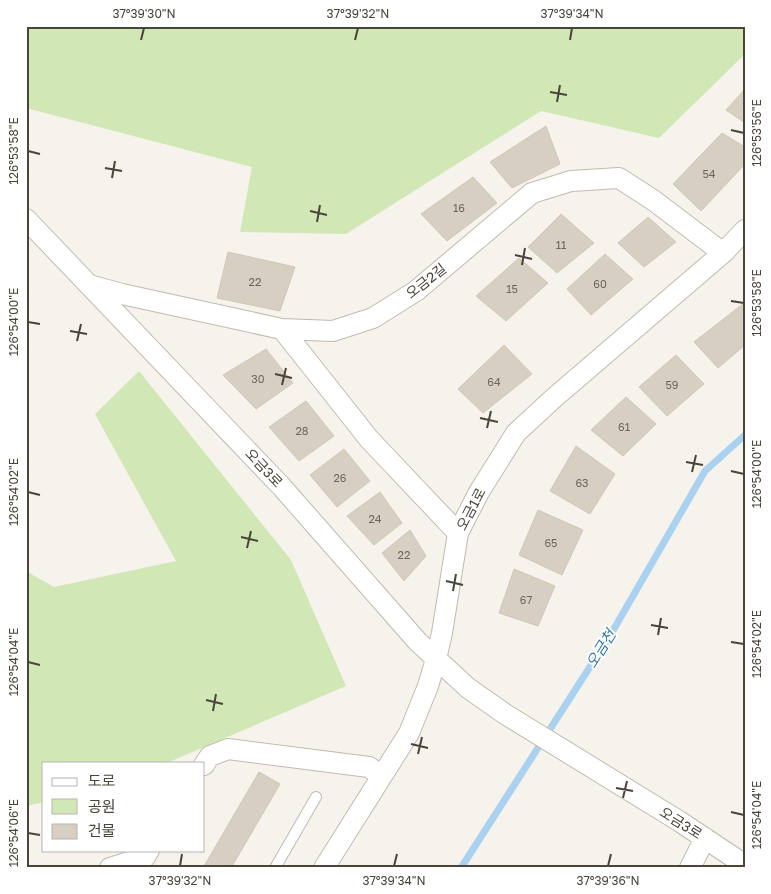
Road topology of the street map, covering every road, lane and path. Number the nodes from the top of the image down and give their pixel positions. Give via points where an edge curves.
1 (26, 219) edge
2 (745, 230) edge
3 (723, 253) junction
4 (89, 285) junction
5 (282, 329) junction
6 (458, 533) junction
7 (436, 659) junction
8 (205, 764) edge
9 (382, 776) junction
10 (316, 797) dead end
11 (705, 838) junction
12 (148, 852) edge
13 (745, 864) edge
14 (110, 868) edge
15 (275, 868) edge
16 (324, 868) edge
17 (690, 868) edge

1 - 4 street, 오금3로
2 - 3 street, 오금1로
3 - 5 street, 오금2길 via 618,178 571,181 532,193 416,291 373,318 333,331
3 - 6 street, 오금1로 via 516,433
4 - 5 street, 오금2길
4 - 7 street, 오금3로 via 281,486
5 - 6 street via 369,439
6 - 7 street, 오금1로
7 - 9 street, 오금1로 via 409,733
7 - 11 street, 오금3로 via 468,688 505,714
8 - 9 street via 210,756 228,750 369,767
9 - 16 street, 오금1로
10 - 15 lane
11 - 13 street, 오금3로
11 - 17 street
12 - 14 street via 145,857

